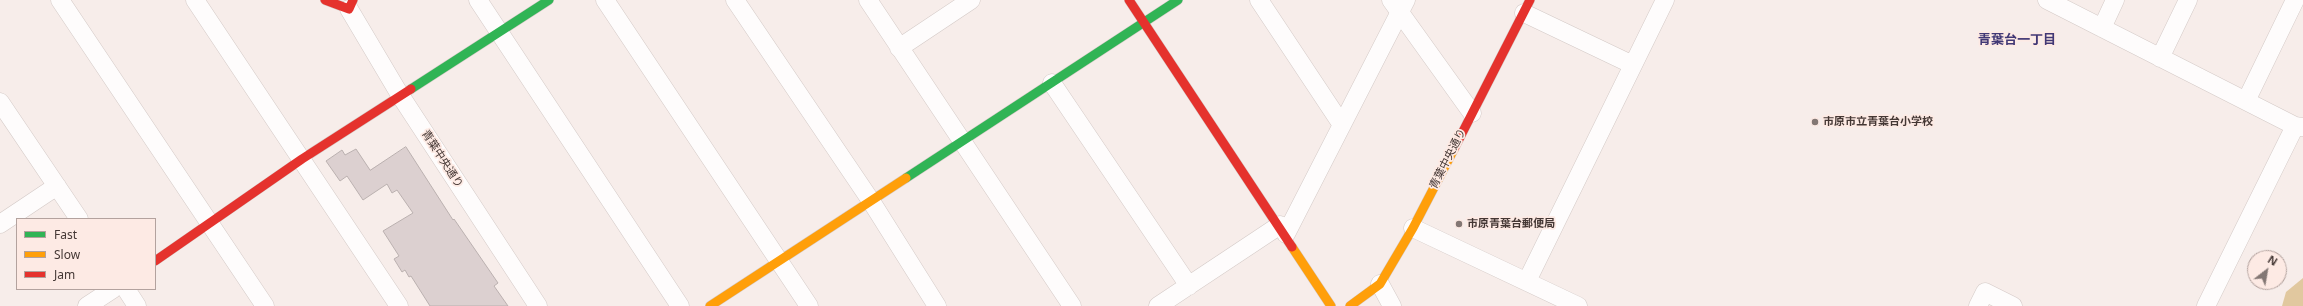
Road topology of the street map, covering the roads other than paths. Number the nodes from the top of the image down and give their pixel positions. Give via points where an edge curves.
1 (60, 0) edge
2 (195, 0) edge
3 (325, 0) edge
4 (478, 0) edge
5 (549, 0) edge
6 (605, 0) edge
7 (735, 0) edge
8 (868, 0) edge
9 (971, 0) edge
10 (1129, 0) edge
11 (1178, 0) edge
12 (1259, 0) edge
13 (1665, 0) edge
14 (2047, 0) edge
15 (2115, 0) edge
16 (2188, 0) edge
17 (2295, 0) edge
18 (351, 4) edge
19 (1399, 5) edge
20 (1527, 6) edge
21 (1144, 23) junction
22 (2102, 28) junction
23 (500, 33) junction
24 (899, 48) junction
25 (2160, 58) junction
26 (1633, 65) junction
27 (1052, 83) junction
28 (400, 95) junction
29 (2246, 101) junction
30 (0, 102) edge
31 (1472, 113) junction
32 (1342, 125) junction
33 (2299, 126) edge
34 (961, 141) junction
35 (302, 159) junction
36 (57, 186) junction
37 (870, 201) junction
38 (78, 218) edge
39 (0, 224) edge
40 (210, 224) junction
41 (1413, 228) junction
42 (1283, 230) junction
43 (156, 260) edge
44 (779, 261) junction
45 (1527, 281) junction
46 (1380, 284) junction
47 (1189, 286) junction
48 (111, 290) edge
49 (127, 290) edge
50 (87, 306) edge
51 (138, 306) edge
52 (265, 306) edge
53 (399, 306) edge
54 (538, 306) edge
55 (680, 306) edge
56 (710, 306) edge
57 (809, 306) edge
58 (937, 306) edge
59 (1072, 306) edge
60 (1158, 306) edge
61 (1332, 306) edge
62 (1350, 306) edge
63 (1392, 306) edge
64 (1578, 306) edge
65 (1978, 306) edge
66 (2013, 306) edge
67 (2206, 306) edge

1 - 40 street
2 - 35 street
3 - 18 street
4 - 23 street
5 - 23 street
6 - 44 street
7 - 37 street
8 - 24 street
9 - 24 street
10 - 21 street
11 - 21 street
12 - 32 street
13 - 26 street
14 - 22 street
15 - 22 street
16 - 25 street
17 - 29 street
18 - 28 street, 青葉中央通り
19 - 31 street
19 - 32 street
20 - 26 street
20 - 31 street, 青葉中央通り
21 - 27 street
21 - 42 street
22 - 25 street
23 - 28 street
23 - 55 street
24 - 34 street
25 - 29 street
26 - 45 street
27 - 34 street
27 - 47 street
28 - 35 street
28 - 54 street, 青葉中央通り
29 - 33 street
30 - 36 street
31 - 41 street, 青葉中央通り
32 - 42 street
33 - 67 street
34 - 37 street
34 - 59 street
35 - 40 street
35 - 53 street
36 - 38 street
36 - 39 street
37 - 44 street
37 - 58 street
40 - 43 street
40 - 52 street
41 - 45 street
41 - 46 street, 青葉中央通り
42 - 47 street
42 - 61 street
44 - 56 street
44 - 57 street
45 - 64 street
46 - 62 street, 青葉中央通り
46 - 63 street
47 - 60 street
48 - 50 street
49 - 51 street
65 - 66 street via 1985,292

